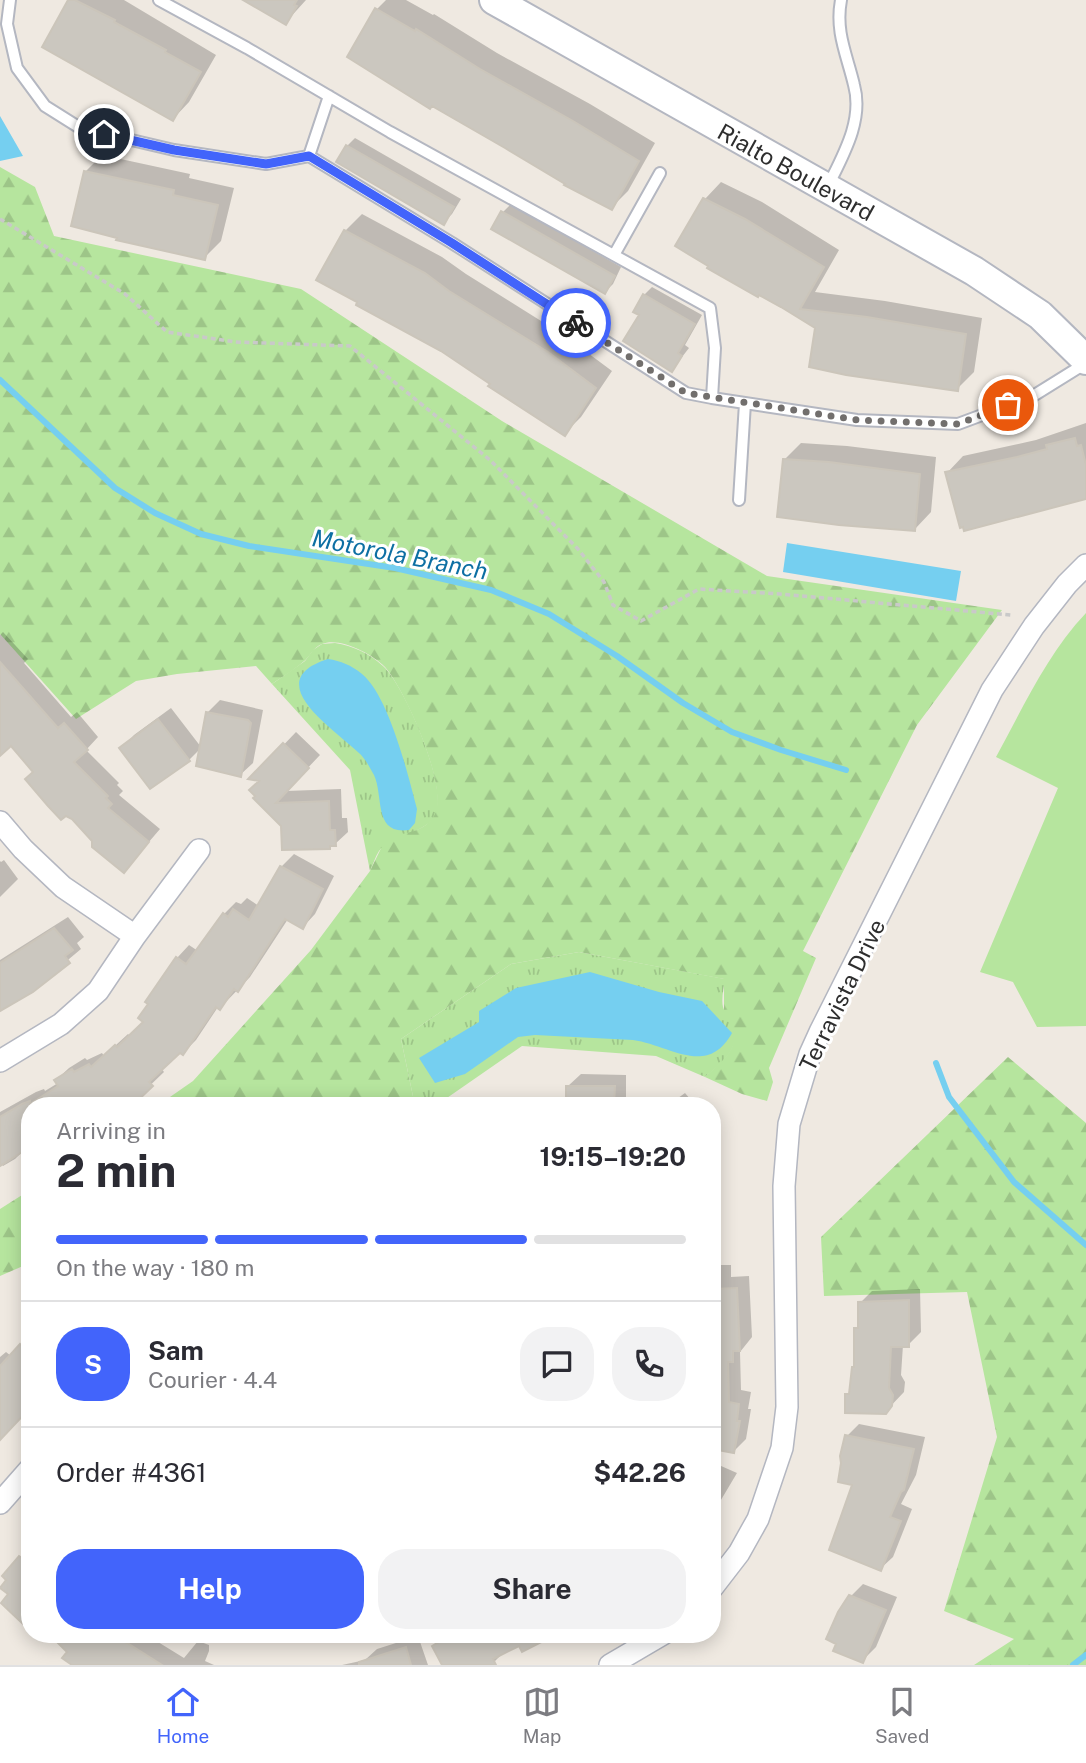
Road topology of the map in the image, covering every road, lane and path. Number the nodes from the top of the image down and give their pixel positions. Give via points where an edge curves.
1 (10, 0) edge
2 (159, 0) edge
3 (494, 0) edge
4 (839, 0) edge
5 (329, 96) junction
6 (309, 156) junction
7 (660, 173) dead end
8 (826, 189) junction
9 (0, 219) edge
10 (614, 255) junction
11 (1086, 361) edge
12 (712, 398) junction
13 (745, 403) junction
14 (739, 500) dead end
15 (1086, 565) edge
16 (1011, 615) dead end
17 (0, 822) edge
18 (199, 850) dead end
19 (135, 936) junction
20 (0, 1061) edge
21 (21, 1479) edge
22 (0, 1503) edge
23 (721, 1576) edge
24 (648, 1643) edge
25 (610, 1665) edge

1 - 6 lane via 7,24 17,68 45,106 80,128 174,150 266,164
2 - 5 lane
3 - 8 street, Rialto Boulevard
4 - 8 lane via 839,35 855,86 856,115 846,149
5 - 6 lane
5 - 10 lane
6 - 12 lane via 686,393
7 - 10 lane
8 - 11 street, Rialto Boulevard via 1011,295 1040,315
9 - 16 path via 125,293 167,332 236,342 350,346 490,460 578,549 604,582 613,605 641,621 699,589
10 - 12 lane via 710,308 715,348
11 - 13 lane via 1032,396 958,424 857,420
12 - 13 lane
13 - 14 lane
15 - 23 street, Terravista Drive via 1034,626 992,690 810,1054 789,1124 786,1155 787,1408 782,1448 758,1520
17 - 19 street via 63,887
18 - 19 street
19 - 20 street via 98,991 80,1008
21 - 22 street
24 - 25 street

